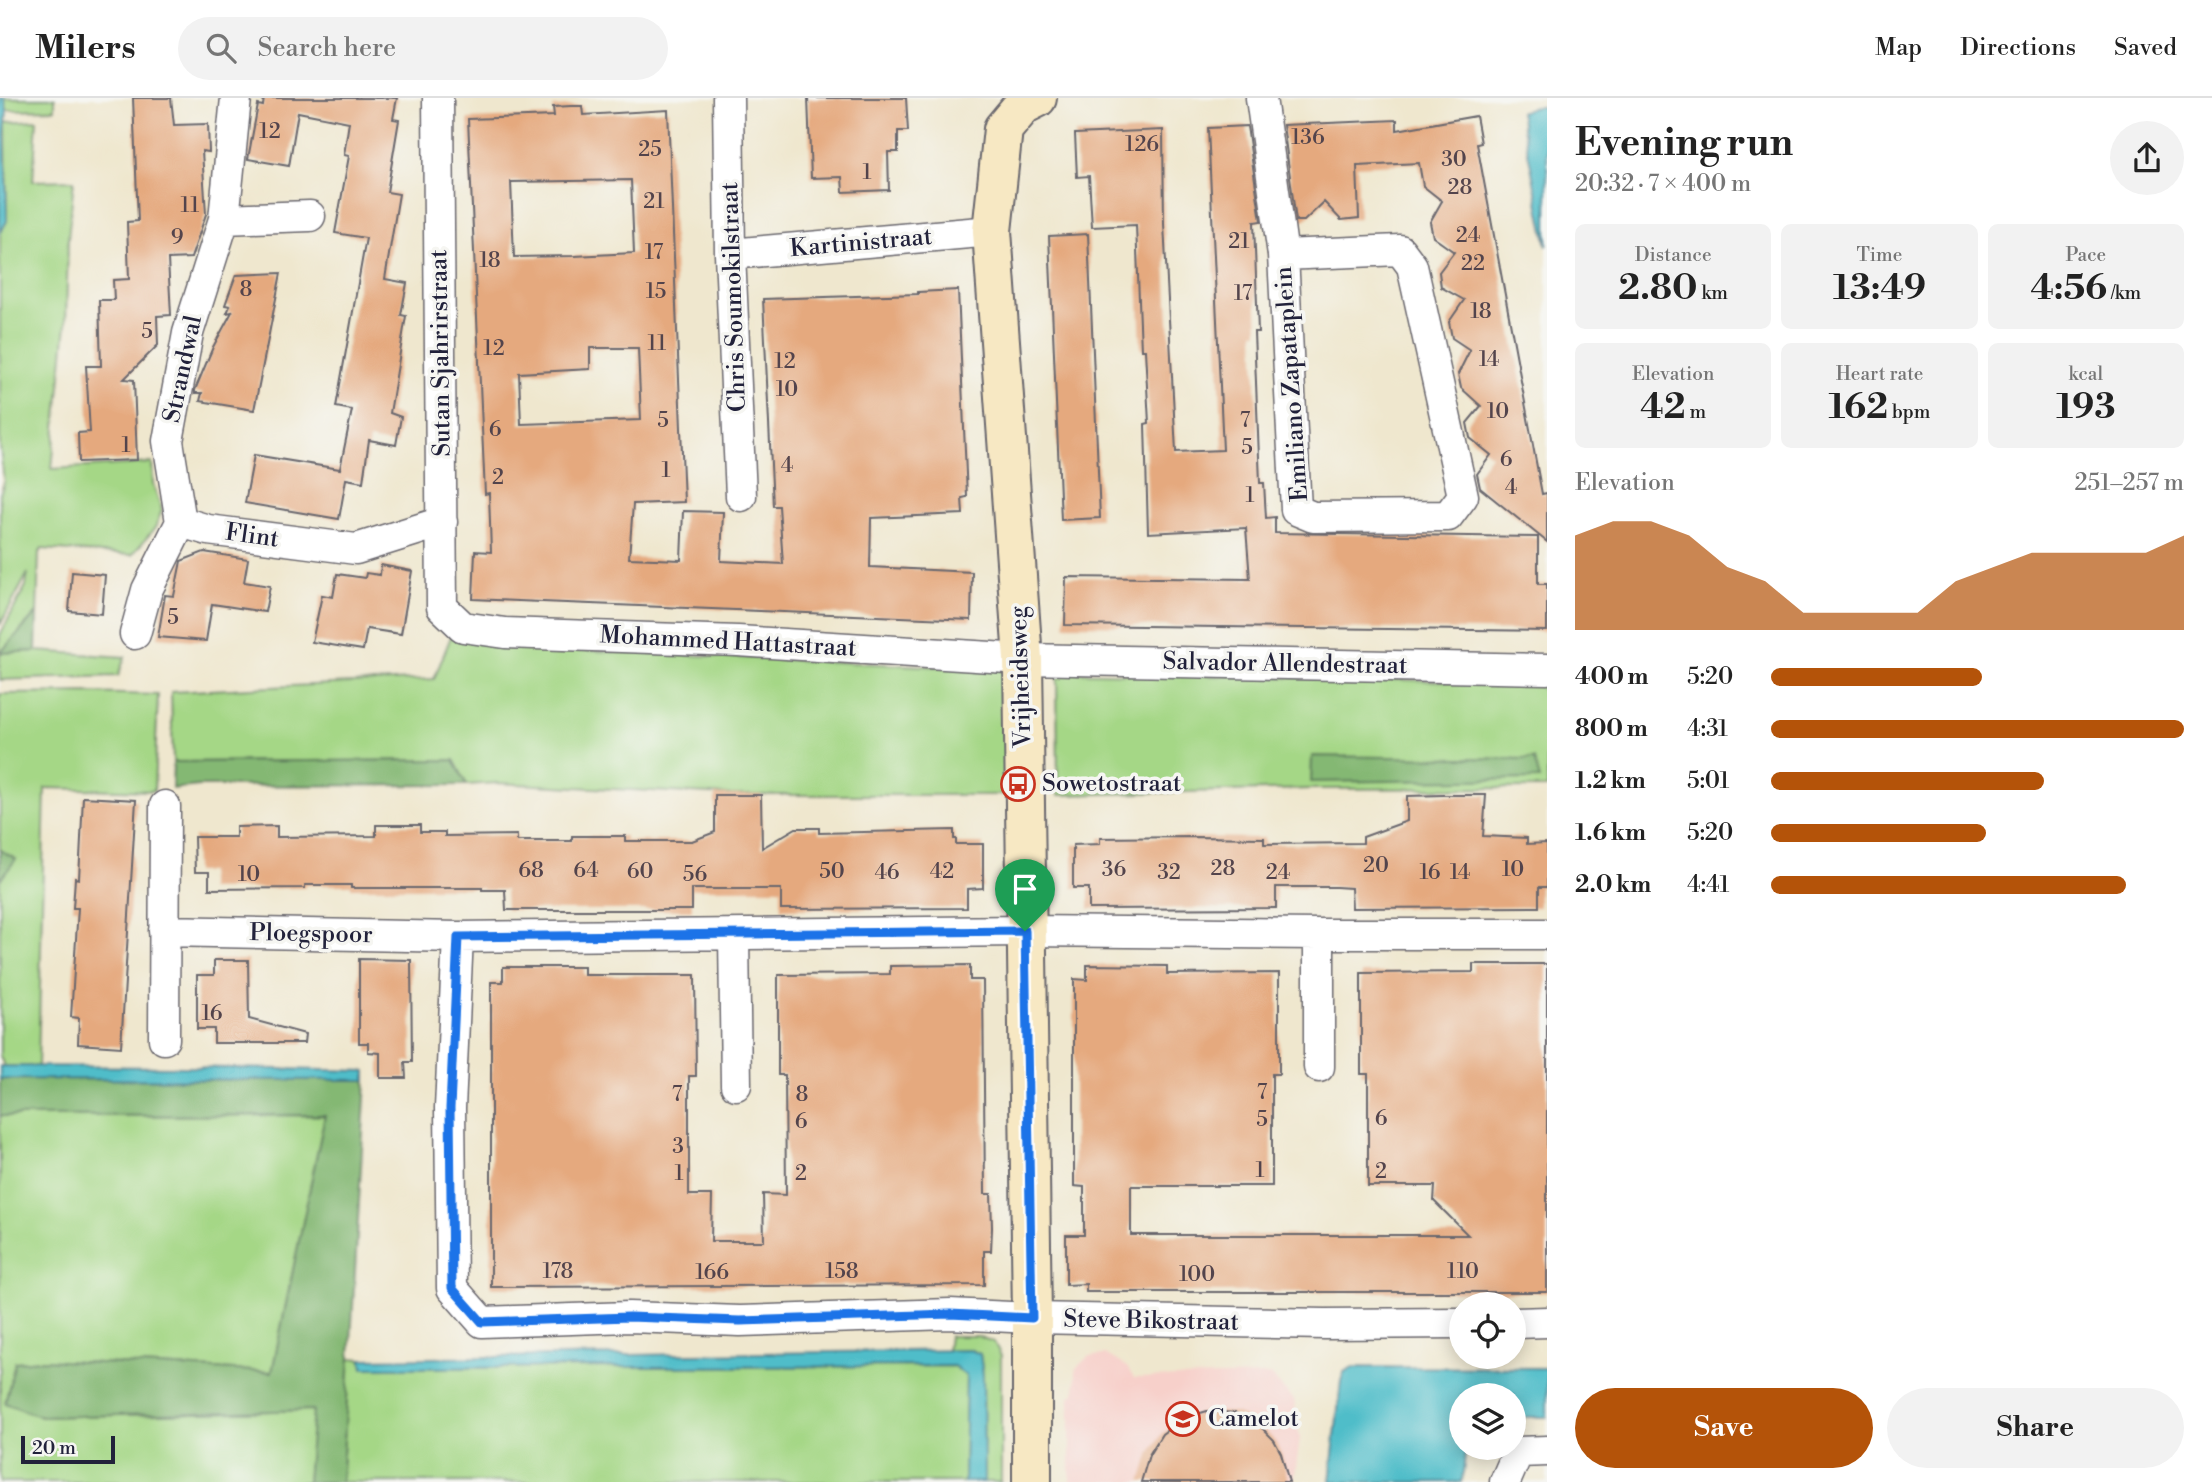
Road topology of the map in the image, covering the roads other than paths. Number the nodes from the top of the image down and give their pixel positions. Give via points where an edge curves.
1 (236, 98) edge
2 (438, 98) edge
3 (728, 98) edge
4 (1037, 98) edge
5 (1261, 98) edge
6 (310, 216) dead end
7 (225, 219) junction
8 (992, 231) junction
9 (730, 254) junction
10 (1283, 255) junction
11 (741, 496) dead end
12 (181, 522) junction
13 (442, 522) junction
14 (442, 607) joint
15 (135, 634) dead end
16 (1023, 659) junction
17 (1547, 669) edge
18 (165, 806) dead end
19 (164, 931) junction
20 (1025, 931) junction
21 (1319, 934) junction
22 (1547, 934) edge
23 (734, 935) junction
24 (458, 937) junction
25 (164, 1039) dead end
26 (1318, 1067) dead end
27 (736, 1085) dead end
28 (1032, 1318) junction
29 (1526, 1322) edge
30 (1547, 1322) edge
31 (1449, 1323) edge
32 (1532, 1451) edge
33 (1032, 1482) edge
34 (1505, 1482) edge

1 - 7 street, Strandwal
2 - 13 street, Sutan Sjahrirstraat
3 - 9 street, Chris Soumokilstraat
4 - 8 street, Vrijheidsweg via 1023,105 1003,129
5 - 10 street, Emiliano Zapataplein
6 - 7 street
7 - 12 street, Strandwal via 188,333 168,441
8 - 9 street, Kartinistraat
8 - 16 street, Vrijheidsweg
9 - 11 street, Chris Soumokilstraat
10 - 10 street, Emiliano Zapataplein via 1296,510 1313,517 1448,516 1463,496 1412,266 1400,250
12 - 13 street, Flint via 208,530 356,549
12 - 15 street via 147,590
13 - 14 street, Sutan Sjahrirstraat
14 - 16 street, Mohammed Hattastraat via 463,627 505,633 738,641
16 - 17 street, Salvador Allendestraat
16 - 20 street, Vrijheidsweg
18 - 19 street
19 - 24 street, Ploegspoor
19 - 25 street
20 - 21 street
20 - 23 street
20 - 28 street, Vrijheidsweg
21 - 22 street
21 - 26 street
23 - 24 street
23 - 27 street
24 - 28 street, Steve Bikostraat via 450,1108 452,1288 482,1322 950,1314
28 - 31 street, Steve Bikostraat
28 - 33 street, Vrijheidsweg
29 - 30 street
32 - 34 street

